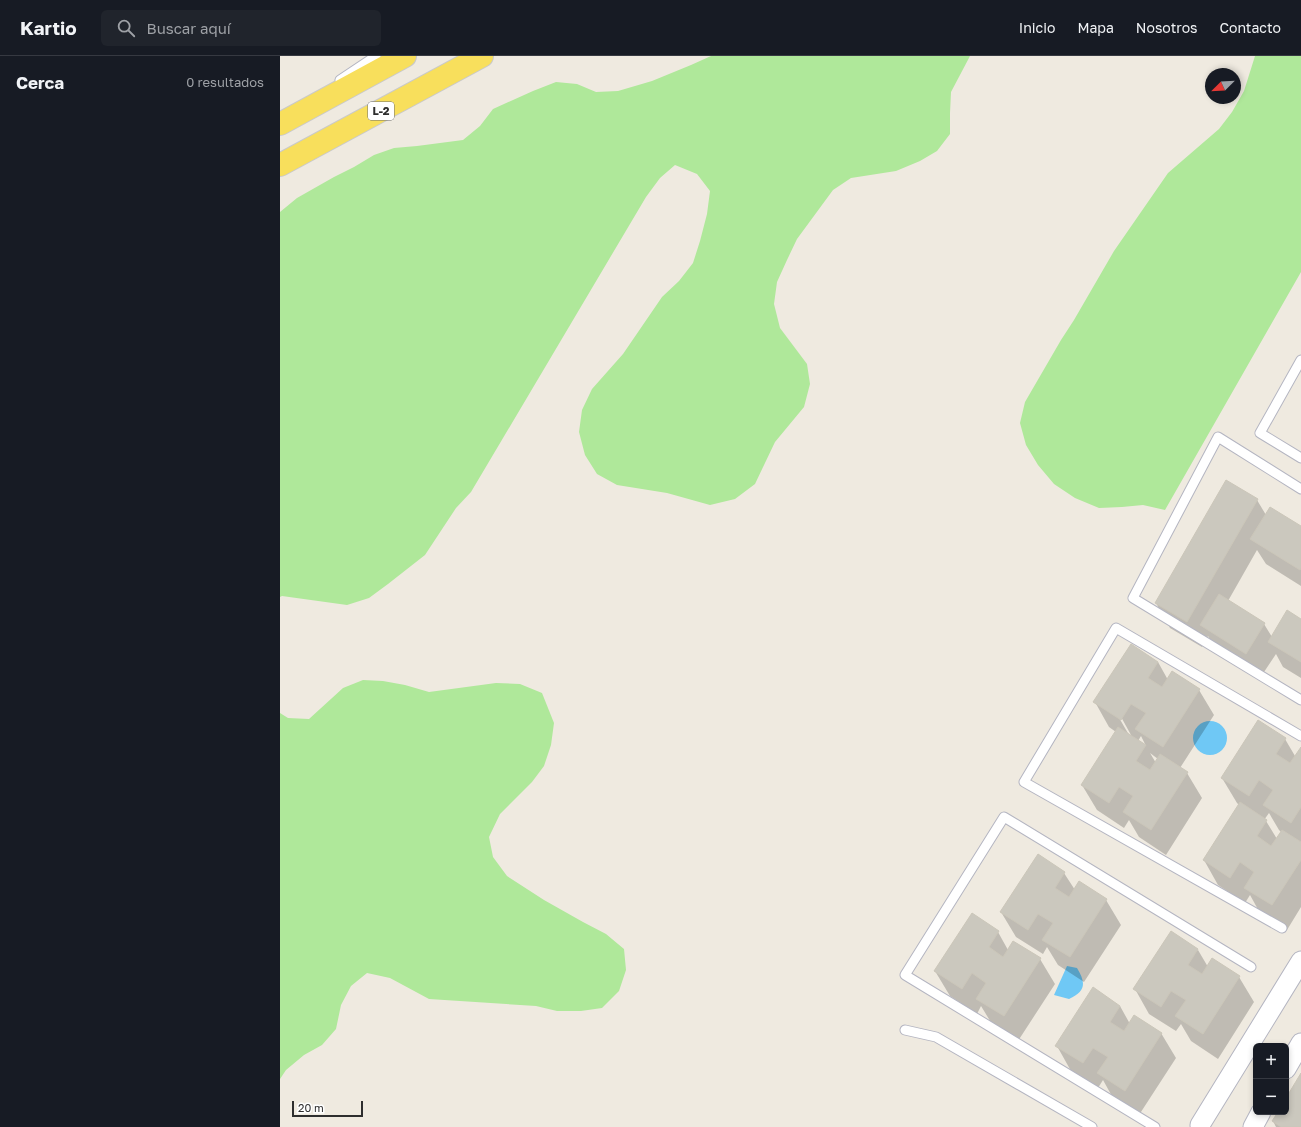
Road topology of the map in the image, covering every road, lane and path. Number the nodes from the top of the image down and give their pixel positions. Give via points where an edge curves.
1 (376, 56) edge
2 (405, 56) edge
3 (482, 56) edge
4 (280, 117) edge
5 (280, 124) edge
6 (280, 165) edge
7 (1301, 360) edge
8 (1301, 458) edge
9 (1301, 490) edge
10 (1301, 700) edge
11 (1301, 736) edge
12 (1282, 928) dead end
13 (1301, 961) edge
14 (1251, 967) dead end
15 (905, 1030) dead end
16 (1301, 1043) edge
17 (1289, 1064) edge
18 (1260, 1115) edge
19 (1205, 1126) edge
20 (1092, 1127) edge
21 (1155, 1127) edge
22 (1253, 1127) edge

1 - 4 lane
2 - 5 main road
3 - 6 main road, L-2
7 - 8 lane via 1260,433
9 - 10 lane via 1218,437 1133,598
11 - 12 lane via 1116,628 1024,782
13 - 19 street
14 - 21 lane via 1004,816 905,975
15 - 20 lane via 936,1037
16 - 17 street
18 - 22 street

